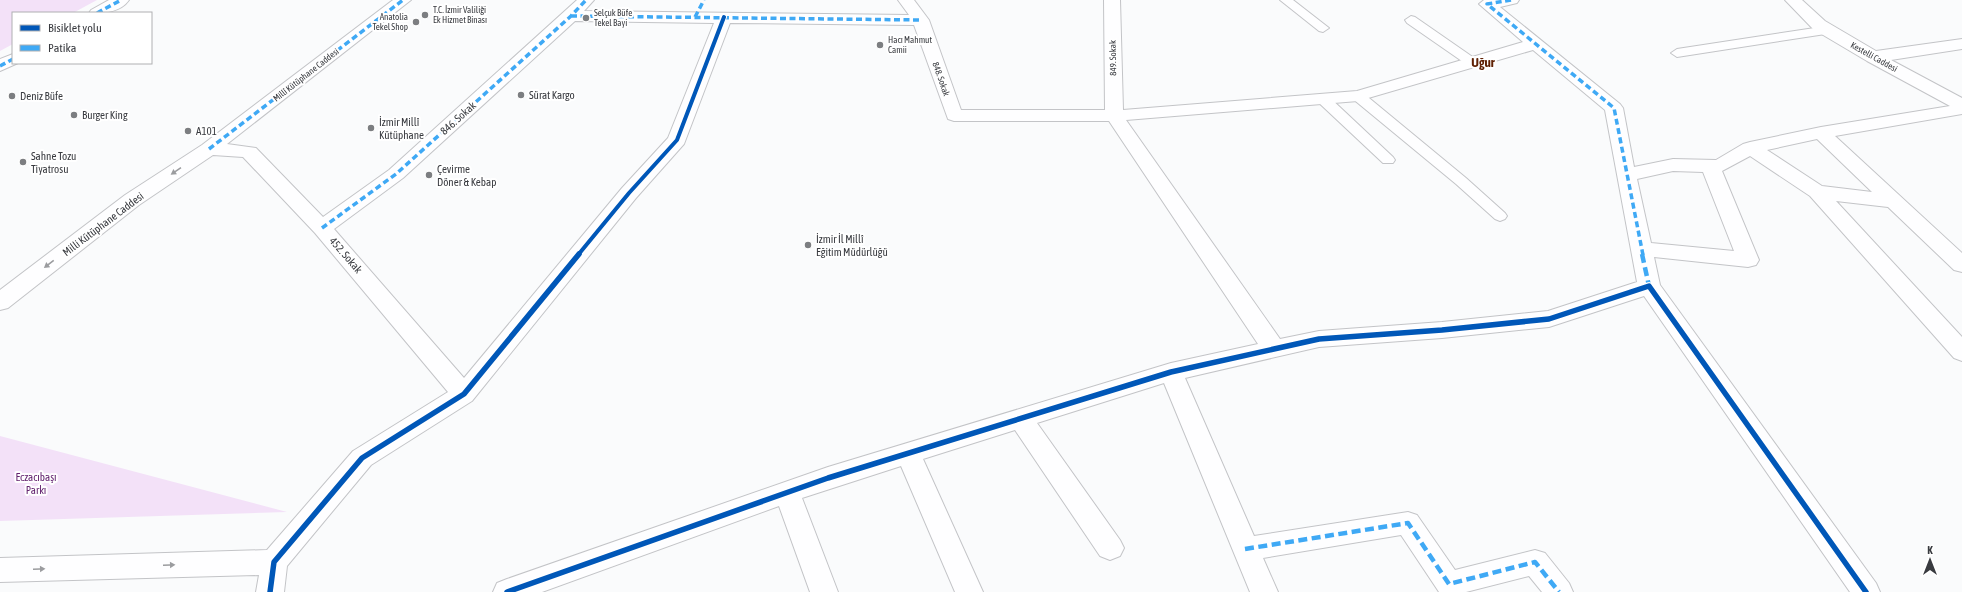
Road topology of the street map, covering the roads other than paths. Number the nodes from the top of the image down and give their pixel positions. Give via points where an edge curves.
1 (121, 0) edge
2 (403, 0) edge
3 (586, 0) edge
4 (704, 0) edge
5 (906, 0) edge
6 (1112, 0) edge
7 (1286, 0) edge
8 (1511, 0) edge
9 (1792, 0) edge
10 (99, 12) edge
11 (571, 16) junction
12 (695, 16) junction
13 (724, 17) junction
14 (921, 20) junction
15 (1411, 20) dead end
16 (1323, 28) dead end
17 (1828, 30) junction
18 (1536, 44) junction
19 (1962, 44) edge
20 (1677, 53) dead end
21 (1873, 57) junction
22 (12, 60) edge
23 (1473, 63) junction
24 (0, 66) edge
25 (1358, 96) junction
26 (1323, 99) junction
27 (1962, 105) edge
28 (1962, 108) edge
29 (1114, 116) junction
30 (1822, 133) junction
31 (1750, 148) junction
32 (209, 149) junction
33 (1388, 160) dead end
34 (1710, 166) junction
35 (1626, 175) junction
36 (1817, 192) junction
37 (1894, 201) junction
38 (1500, 216) dead end
39 (322, 228) junction
40 (1641, 249) junction
41 (1962, 265) edge
42 (1649, 286) junction
43 (0, 302) edge
44 (1274, 349) junction
45 (1962, 352) edge
46 (1171, 372) junction
47 (464, 394) junction
48 (1021, 419) junction
49 (908, 454) junction
50 (788, 493) junction
51 (1110, 548) dead end
52 (1244, 549) junction
53 (274, 562) junction
54 (0, 570) edge
55 (270, 592) edge
56 (507, 592) edge
57 (824, 592) edge
58 (969, 592) edge
59 (1264, 592) edge
60 (1559, 592) edge
61 (1866, 592) edge

1 - 10 street
2 - 32 street, Millî Kütüphane Caddesi
3 - 11 street, 846. Sokak
4 - 12 street
5 - 14 street, 848. Sokak
6 - 29 street, 849. Sokak
7 - 16 lane
8 - 18 street via 1488,4
9 - 17 street, Kestelli Caddesi
11 - 12 street
11 - 39 street, 846. Sokak via 396,174
12 - 13 street
13 - 14 street
13 - 47 street via 676,140 629,193
14 - 29 street, 848. Sokak via 954,115
15 - 23 lane
17 - 20 lane
17 - 21 street, Kestelli Caddesi
18 - 23 street
18 - 35 street via 1614,108
19 - 21 street
21 - 27 street, Kestelli Caddesi
22 - 24 street
23 - 25 street
25 - 26 street
25 - 38 lane
26 - 29 street
26 - 33 lane
28 - 30 street
29 - 44 street
30 - 31 street
30 - 37 street
31 - 34 street via 1720,166
31 - 36 street
32 - 39 street, 452. Sokak via 249,152
32 -> 43 street, Milli Kütüphane Caddesi via 132,200
34 - 35 street via 1673,165
34 - 40 street via 1748,260
35 - 40 street
36 - 37 street
36 - 45 street
37 - 41 street
39 - 47 street, 452. Sokak
40 - 42 street
42 - 44 street via 1549,319 1319,339
42 - 61 street
44 - 46 street
46 - 48 street
46 - 52 street
47 - 53 street via 362,458
48 - 49 street
48 - 51 street
49 - 50 street
49 - 58 street
50 - 56 street
50 - 57 street
52 - 59 street
52 - 60 street via 1408,523 1449,584 1535,562
54 -> 53 street
53 - 55 street

